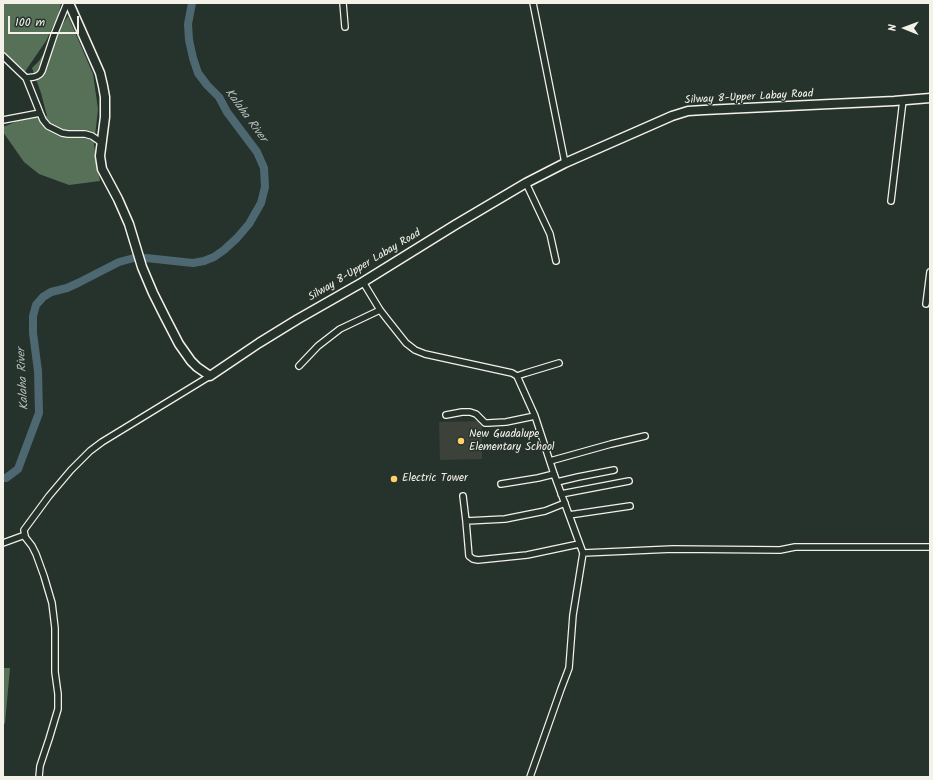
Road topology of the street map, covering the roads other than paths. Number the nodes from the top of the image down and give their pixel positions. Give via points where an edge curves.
1 (68, 3) edge
2 (343, 3) edge
3 (533, 3) edge
4 (345, 27) dead end
5 (3, 56) edge
6 (26, 78) junction
7 (930, 98) edge
8 (903, 100) junction
9 (40, 113) junction
10 (3, 120) edge
11 (102, 143) junction
12 (565, 163) junction
13 (526, 183) junction
14 (891, 201) dead end
15 (556, 261) dead end
16 (930, 272) edge
17 (363, 282) junction
18 (926, 304) dead end
19 (380, 310) junction
20 (559, 363) dead end
21 (299, 366) dead end
22 (210, 376) junction
23 (517, 376) junction
24 (446, 415) dead end
25 (534, 416) junction
26 (645, 436) dead end
27 (550, 461) junction
28 (614, 470) dead end
29 (554, 474) junction
30 (629, 481) dead end
31 (557, 482) junction
32 (501, 484) dead end
33 (561, 494) junction
34 (463, 496) dead end
35 (565, 503) junction
36 (630, 506) dead end
37 (569, 515) junction
38 (466, 521) junction
39 (24, 535) junction
40 (3, 543) edge
41 (579, 544) junction
42 (930, 547) edge
43 (583, 553) junction
44 (39, 777) edge
45 (530, 777) edge

1 - 6 street via 42,71 37,76
1 - 11 main road via 100,73 105,97
2 - 4 street
3 - 12 street
5 - 6 street
6 - 9 street
7 - 8 main road, Silway 8-Upper Labay Road
8 - 12 main road, Silway 8-Upper Labay Road via 688,112 672,116
8 - 14 street
9 - 10 street
9 - 11 street via 48,126 57,132 85,134
11 - 22 main road via 102,169 129,224 153,293 185,353 197,368
12 - 13 main road, Silway 8-Upper Labay Road
13 - 15 street via 550,234
13 - 17 main road, Silway 8-Upper Labay Road
16 - 18 street
17 - 19 street
17 - 22 main road, Silway 8-Upper Labay Road via 298,319
19 - 21 street via 340,329 318,346
19 - 23 street via 406,343 415,350
20 - 23 street
22 - 39 street via 90,451 49,496 26,527
23 - 25 street
24 - 25 street via 470,412 487,423
25 - 27 street
26 - 27 street
27 - 29 street
28 - 31 street
29 - 31 street
29 - 32 street
30 - 33 street
31 - 33 street
33 - 35 street
34 - 38 street
35 - 37 street
35 - 38 street via 531,514
36 - 37 street
37 - 41 street
38 - 41 street via 469,554 475,560 534,554
39 - 40 street
39 - 44 street via 34,550 44,576 52,603 55,628 58,709
41 - 43 street
42 - 43 street via 673,549
43 - 45 street via 573,615 569,668

